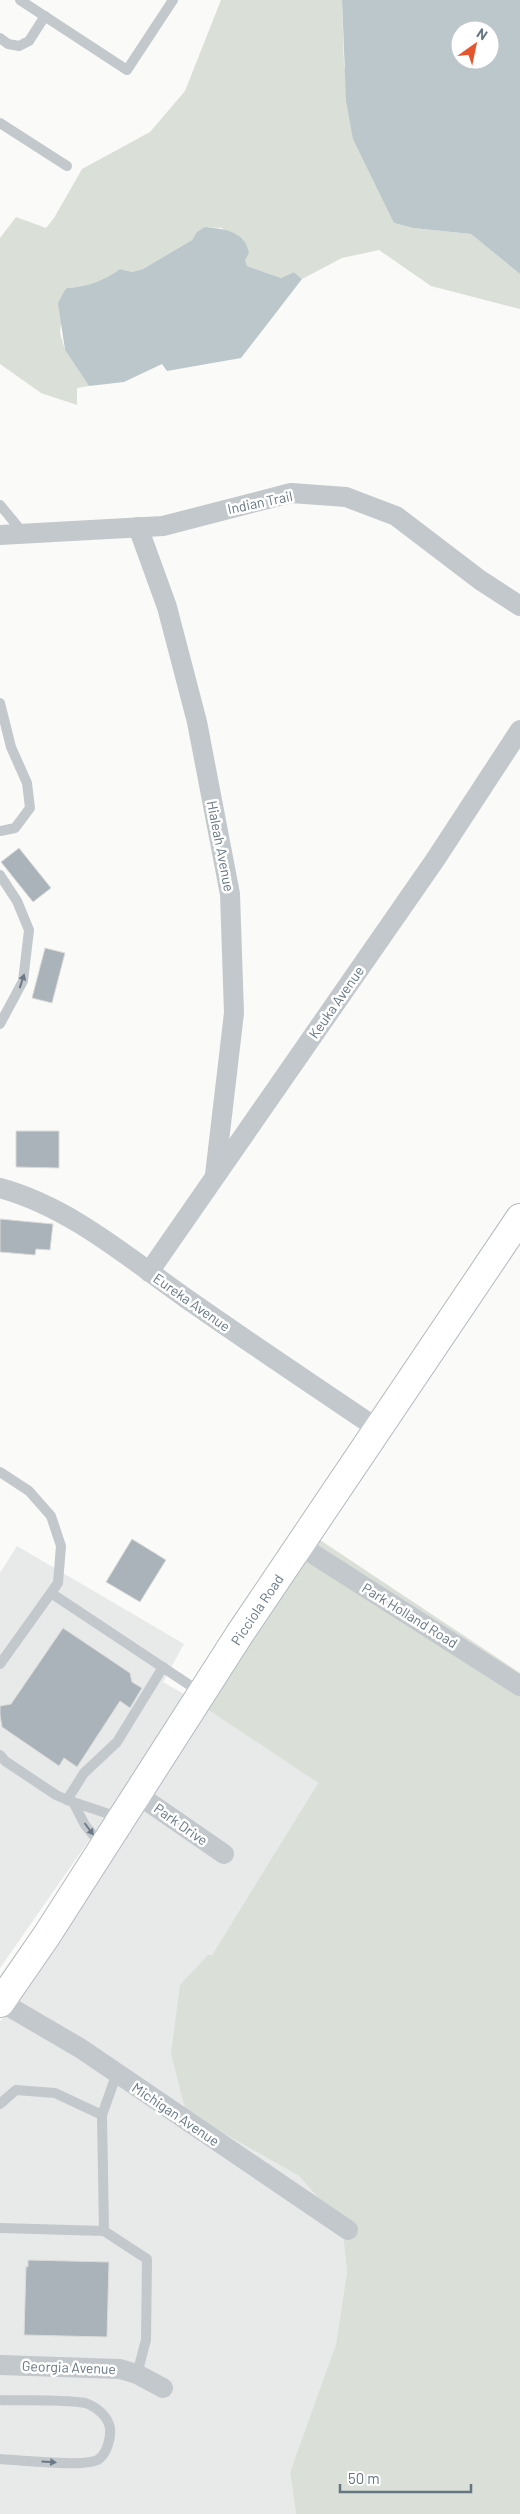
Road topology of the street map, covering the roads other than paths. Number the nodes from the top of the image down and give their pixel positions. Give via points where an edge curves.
1 (20, 0) edge
2 (173, 0) edge
3 (45, 16) junction
4 (0, 38) edge
5 (0, 123) edge
6 (67, 166) dead end
7 (0, 505) edge
8 (138, 527) junction
9 (24, 534) junction
10 (0, 535) edge
11 (520, 606) edge
12 (0, 704) edge
13 (520, 730) edge
14 (0, 831) edge
15 (0, 875) edge
16 (0, 1024) edge
17 (215, 1175) junction
18 (0, 1188) edge
19 (520, 1218) edge
20 (149, 1272) junction
21 (378, 1429) junction
22 (0, 1472) edge
23 (299, 1546) junction
24 (51, 1593) junction
25 (0, 1664) edge
26 (163, 1668) junction
27 (520, 1686) edge
28 (202, 1693) junction
29 (2, 1759) edge
30 (137, 1794) junction
31 (70, 1801) junction
32 (122, 1818) junction
33 (103, 1848) junction
34 (224, 1854) dead end
35 (1, 2002) edge
36 (117, 2073) junction
37 (0, 2104) edge
38 (102, 2115) junction
39 (0, 2228) edge
40 (348, 2230) dead end
41 (104, 2231) junction
42 (0, 2364) edge
43 (137, 2374) junction
44 (164, 2388) dead end
45 (0, 2400) edge
46 (0, 2459) edge

1 - 3 lane
2 - 3 lane via 127,70
3 - 4 lane via 29,41 19,46
5 - 6 lane
7 - 9 lane
8 - 9 street, Indian Trail
8 - 11 street, Indian Trail via 164,526 291,493 346,497 396,516
8 - 17 street, Hialeah Avenue via 167,607 196,722 230,894 234,1013
9 - 10 street, Indian Trail
12 - 14 lane via 11,747 26,783 30,808 15,828
13 - 17 street, Keuka Avenue via 435,860
16 -> 15 lane via 23,981 29,930 17,901
17 - 20 street, Keuka Avenue
18 - 20 street, Eureka Avenue via 28,1195 74,1220
19 - 21 street, Picciola Road
20 - 21 street, Eureka Avenue
21 - 23 street, Picciola Road
22 - 24 lane via 29,1491 51,1516 61,1546 58,1583
23 - 27 street, Park Holland Road
23 - 28 street, Picciola Road
24 - 25 lane
24 - 26 lane
26 - 28 lane
26 - 31 lane via 117,1742 84,1773
28 - 30 street, Picciola Road
29 - 31 lane
30 - 32 street, Picciola Road
30 - 34 street, Park Drive
31 - 32 lane
31 -> 33 lane
32 - 33 street, Picciola Road
33 - 35 street, Picciola Road
35 - 36 street, Michigan Avenue
36 - 38 lane
36 - 40 street, Michigan Avenue
37 - 38 lane via 16,2090 56,2093
38 - 41 lane
39 - 41 lane
41 - 43 lane via 147,2259 146,2340
42 - 43 street, Georgia Avenue via 120,2369
43 - 44 street, Georgia Avenue
46 -> 45 lane via 84,2464 98,2459 111,2434 109,2422 87,2403

